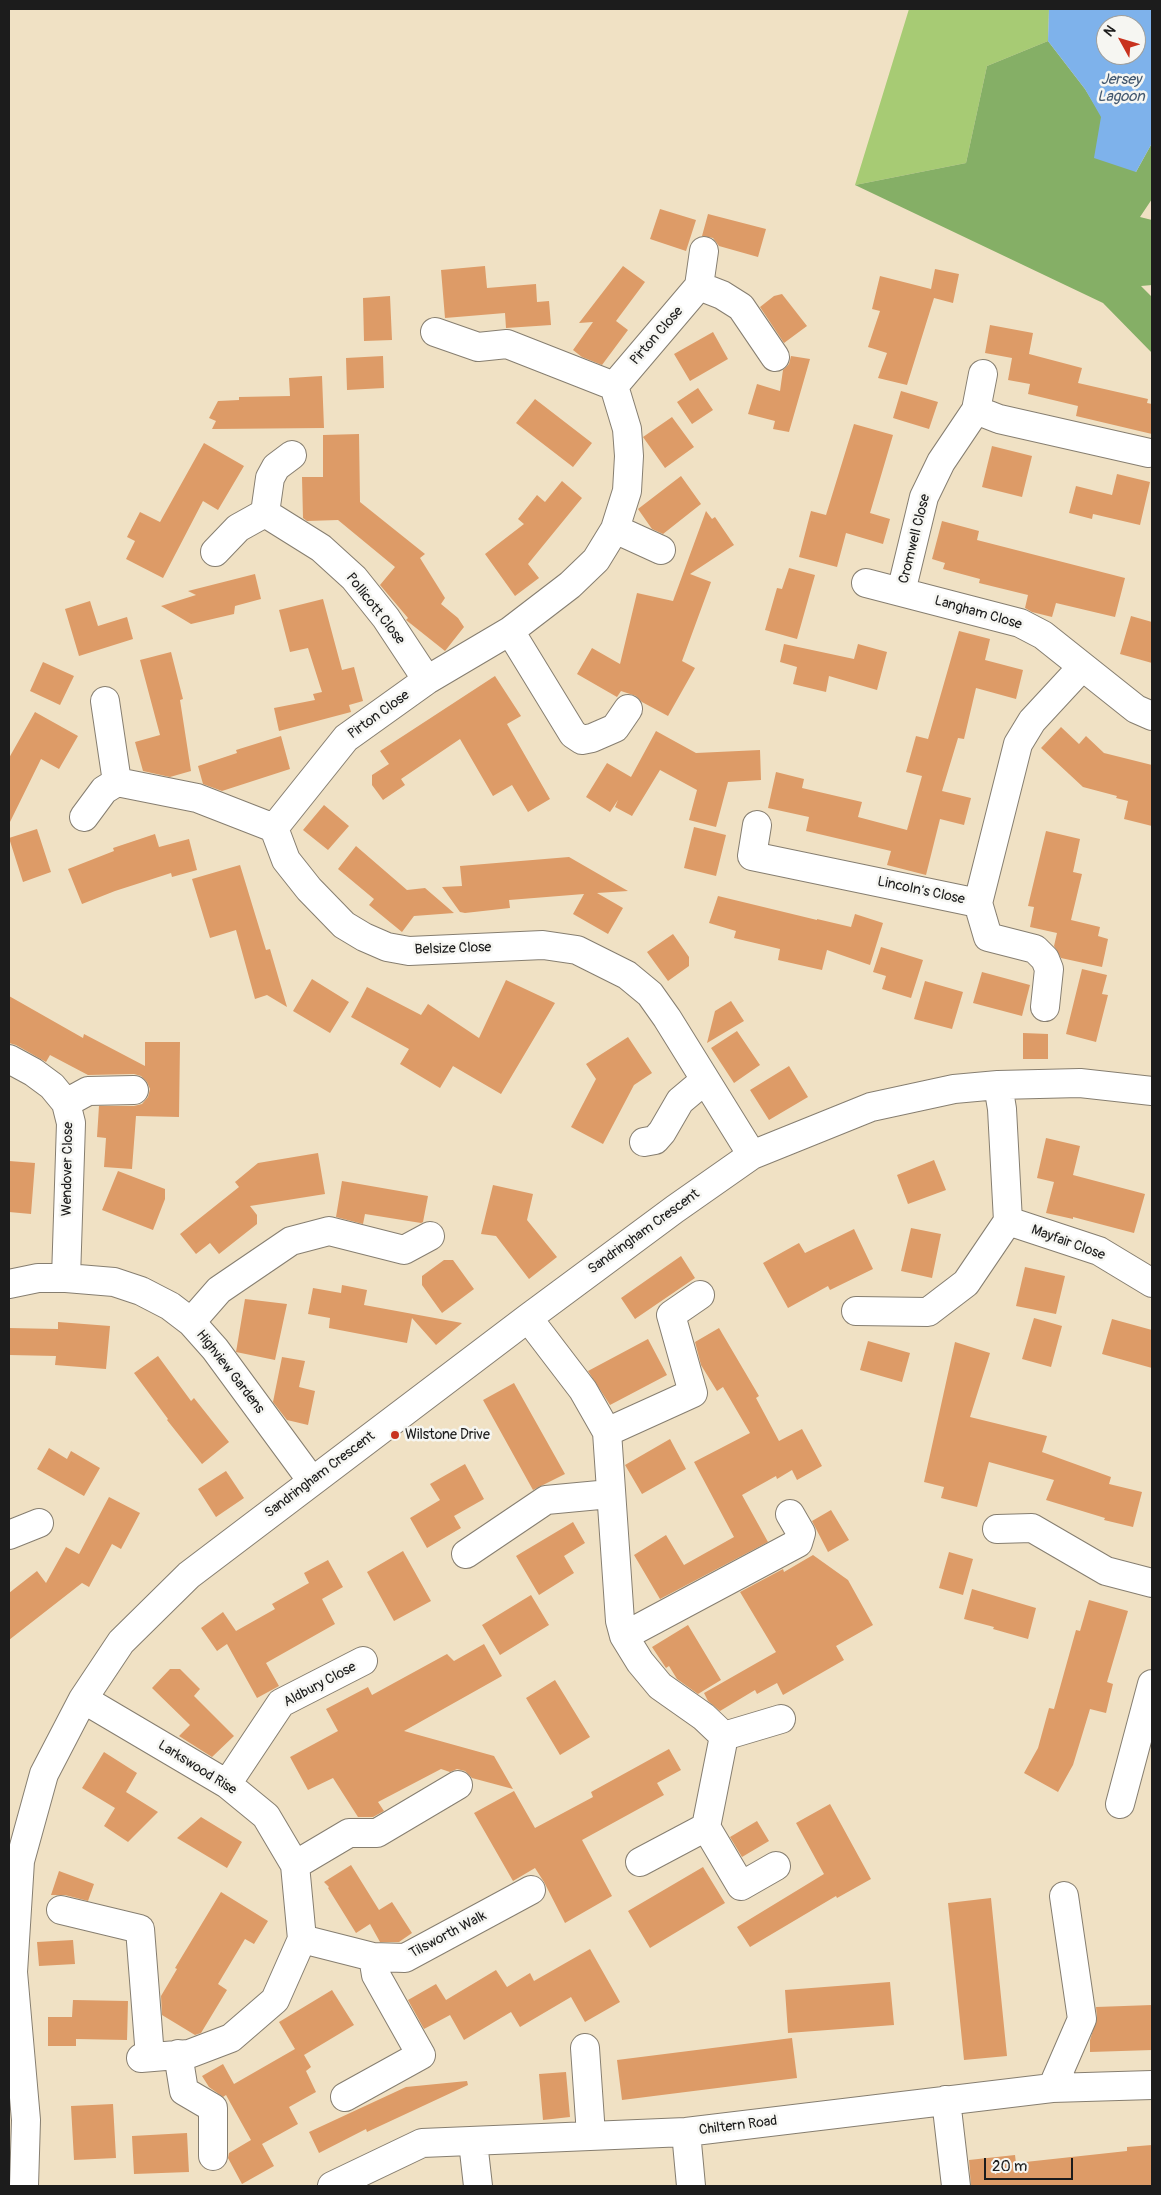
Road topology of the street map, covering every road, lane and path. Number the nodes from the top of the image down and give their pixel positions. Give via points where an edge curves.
1 (704, 251) dead end
2 (699, 286) junction
3 (435, 332) dead end
4 (775, 357) dead end
5 (983, 374) dead end
6 (614, 386) junction
7 (976, 410) junction
8 (1149, 453) dead end
9 (292, 455) dead end
10 (265, 513) junction
11 (615, 529) junction
12 (661, 550) dead end
13 (216, 552) dead end
14 (866, 584) dead end
15 (901, 592) junction
16 (510, 631) junction
17 (1082, 667) junction
18 (427, 680) junction
19 (105, 701) dead end
20 (628, 709) dead end
21 (1152, 716) edge
22 (117, 782) junction
23 (84, 817) dead end
24 (756, 825) dead end
25 (274, 828) junction
26 (978, 903) junction
27 (1045, 1007) dead end
28 (9, 1059) edge
29 (705, 1080) junction
30 (998, 1085) junction
31 (134, 1090) dead end
32 (1152, 1090) edge
33 (66, 1104) junction
34 (644, 1142) dead end
35 (752, 1155) junction
36 (1008, 1221) junction
37 (430, 1236) dead end
38 (66, 1278) junction
39 (1152, 1283) edge
40 (9, 1284) edge
41 (700, 1295) dead end
42 (856, 1311) dead end
43 (528, 1318) junction
44 (191, 1322) junction
45 (607, 1432) junction
46 (312, 1481) junction
47 (610, 1494) junction
48 (790, 1514) dead end
49 (39, 1523) dead end
50 (997, 1529) dead end
51 (9, 1535) edge
52 (466, 1554) dead end
53 (1152, 1583) edge
54 (624, 1636) junction
55 (364, 1661) dead end
56 (1152, 1684) edge
57 (83, 1698) junction
58 (781, 1719) dead end
59 (724, 1736) junction
60 (227, 1784) junction
61 (458, 1785) dead end
62 (1120, 1804) dead end
63 (706, 1827) junction
64 (640, 1862) dead end
65 (295, 1865) junction
66 (776, 1866) dead end
67 (531, 1890) dead end
68 (1064, 1896) dead end
69 (61, 1910) dead end
70 (302, 1939) junction
71 (372, 1958) junction
72 (585, 2048) dead end
73 (178, 2054) junction
74 (1152, 2085) edge
75 (1052, 2088) junction
76 (346, 2097) dead end
77 (946, 2100) junction
78 (686, 2132) junction
79 (591, 2136) junction
80 (473, 2142) junction
81 (213, 2156) dead end
82 (24, 2186) edge
83 (332, 2186) edge
84 (478, 2186) edge
85 (690, 2186) edge
86 (956, 2186) edge

1 - 2 street
2 - 4 street via 741,307
2 - 6 street, Pirton Close
3 - 6 street via 478,347 507,344
5 - 7 street, Cromwell Close
6 - 11 street, Pirton Close via 626,429 629,456 627,491
7 - 8 street via 999,419
7 - 15 street, Cromwell Close via 941,462 924,497
9 - 10 street via 276,467 270,478
10 - 13 street via 238,528
10 - 18 street, Pollicott Close via 321,548 354,578 386,618
11 - 12 street
11 - 16 street, Pirton Close via 596,560 570,586
14 - 15 street, Langham Close
15 - 17 street, Langham Close via 1020,623 1043,635
16 - 18 street, Pirton Close
16 - 20 street via 573,734 582,740 615,728
17 - 21 street, Langham Close via 1136,709
17 - 26 street, Lincoln's Close via 1032,721 1018,744
18 - 25 street, Pirton Close via 346,738
19 - 22 street
22 - 23 street via 104,790
22 - 25 street via 197,798
24 - 26 street, Lincoln's Close via 752,856
25 - 29 street, Belsize Close via 286,860 309,889 344,925 387,947 409,951 543,945 577,950 627,975 650,994
26 - 27 street via 988,937 1035,949 1045,959 1049,969
28 - 33 street, Wendover Close via 52,1086
29 - 34 street via 680,1101 655,1140
29 - 35 street, Belsize Close
30 - 32 street, Sandringham Crescent via 1080,1083
30 - 35 street, Sandringham Crescent via 954,1089 870,1107
30 - 36 street
31 - 33 street via 88,1091
33 - 38 street, Wendover Close via 71,1123
35 - 43 street, Sandringham Crescent
36 - 39 street, Mayfair Close via 1099,1251
36 - 42 street via 966,1284 928,1312
37 - 44 street via 404,1250 329,1231 291,1241 219,1290
38 - 40 street, Highview Gardens via 38,1278
38 - 44 street, Highview Gardens via 114,1282 141,1291 170,1306
41 - 45 street via 671,1316 693,1393
43 - 45 street via 583,1390
43 - 46 street, Sandringham Crescent
44 - 46 street, Highview Gardens via 215,1349
45 - 47 street
46 - 57 street, Sandringham Crescent via 189,1576 121,1642
47 - 52 street via 546,1500
47 - 54 street via 620,1621
48 - 54 street via 801,1533 798,1543
49 - 51 street
50 - 53 street via 1032,1528 1106,1571
54 - 59 street via 660,1686 704,1717
55 - 60 street, Aldbury Close via 281,1703
56 - 62 street
57 - 60 street, Larkswood Rise
57 - 82 street, Sandringham Crescent via 44,1774 20,1861 13,1972 26,2120
58 - 59 street
59 - 63 street
60 - 65 street, Larkswood Rise via 266,1816
61 - 65 street via 377,1833 349,1834
63 - 64 street
63 - 66 street via 741,1886
65 - 70 street, Larkswood Rise
67 - 71 street, Tilsworth Walk via 405,1958
68 - 75 street via 1082,2019
69 - 73 street, Larkswood Rise via 140,1930 145,2057
70 - 71 street, Tilsworth Walk
70 - 73 street, Larkswood Rise via 275,2000 231,2038 189,2054
71 - 76 street via 376,1975 421,2055
72 - 79 street
73 - 81 street via 184,2091 213,2108
74 - 75 street, Chiltern Road
75 - 77 street, Chiltern Road
77 - 78 street, Chiltern Road
77 - 86 street
78 - 79 street, Chiltern Road
78 - 85 street
79 - 80 street, Chiltern Road
80 - 83 street, Chiltern Road via 422,2142
80 - 84 street

